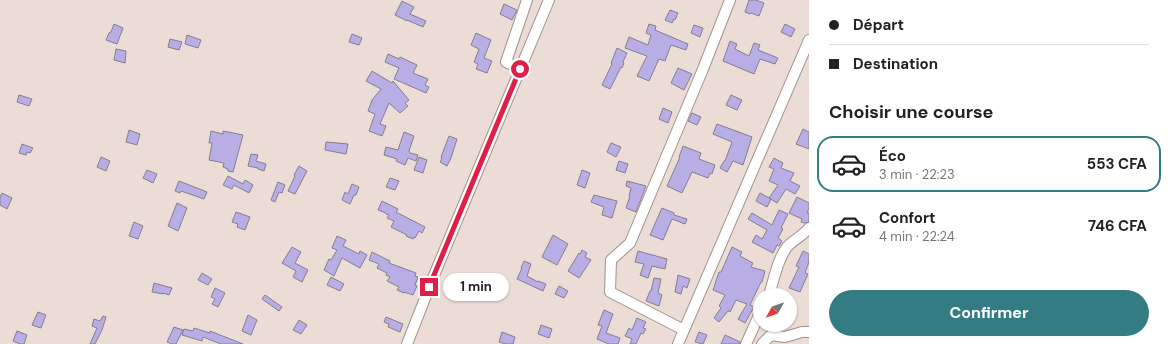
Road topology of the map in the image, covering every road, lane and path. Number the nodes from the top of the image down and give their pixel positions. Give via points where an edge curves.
1 (527, 0) edge
2 (549, 0) edge
3 (730, 0) edge
4 (809, 40) edge
5 (520, 69) junction
6 (809, 228) edge
7 (771, 288) edge
8 (753, 329) edge
9 (684, 330) junction
10 (809, 332) edge
11 (407, 344) edge
12 (678, 344) edge
13 (746, 344) edge
14 (762, 344) edge

1 - 5 street via 506,62
2 - 5 street
3 - 9 street via 630,243 611,260 610,292
4 - 9 street
5 - 11 street
6 - 7 street via 788,247 781,258
8 - 13 street
9 - 12 street
10 - 14 street via 785,337 771,335

